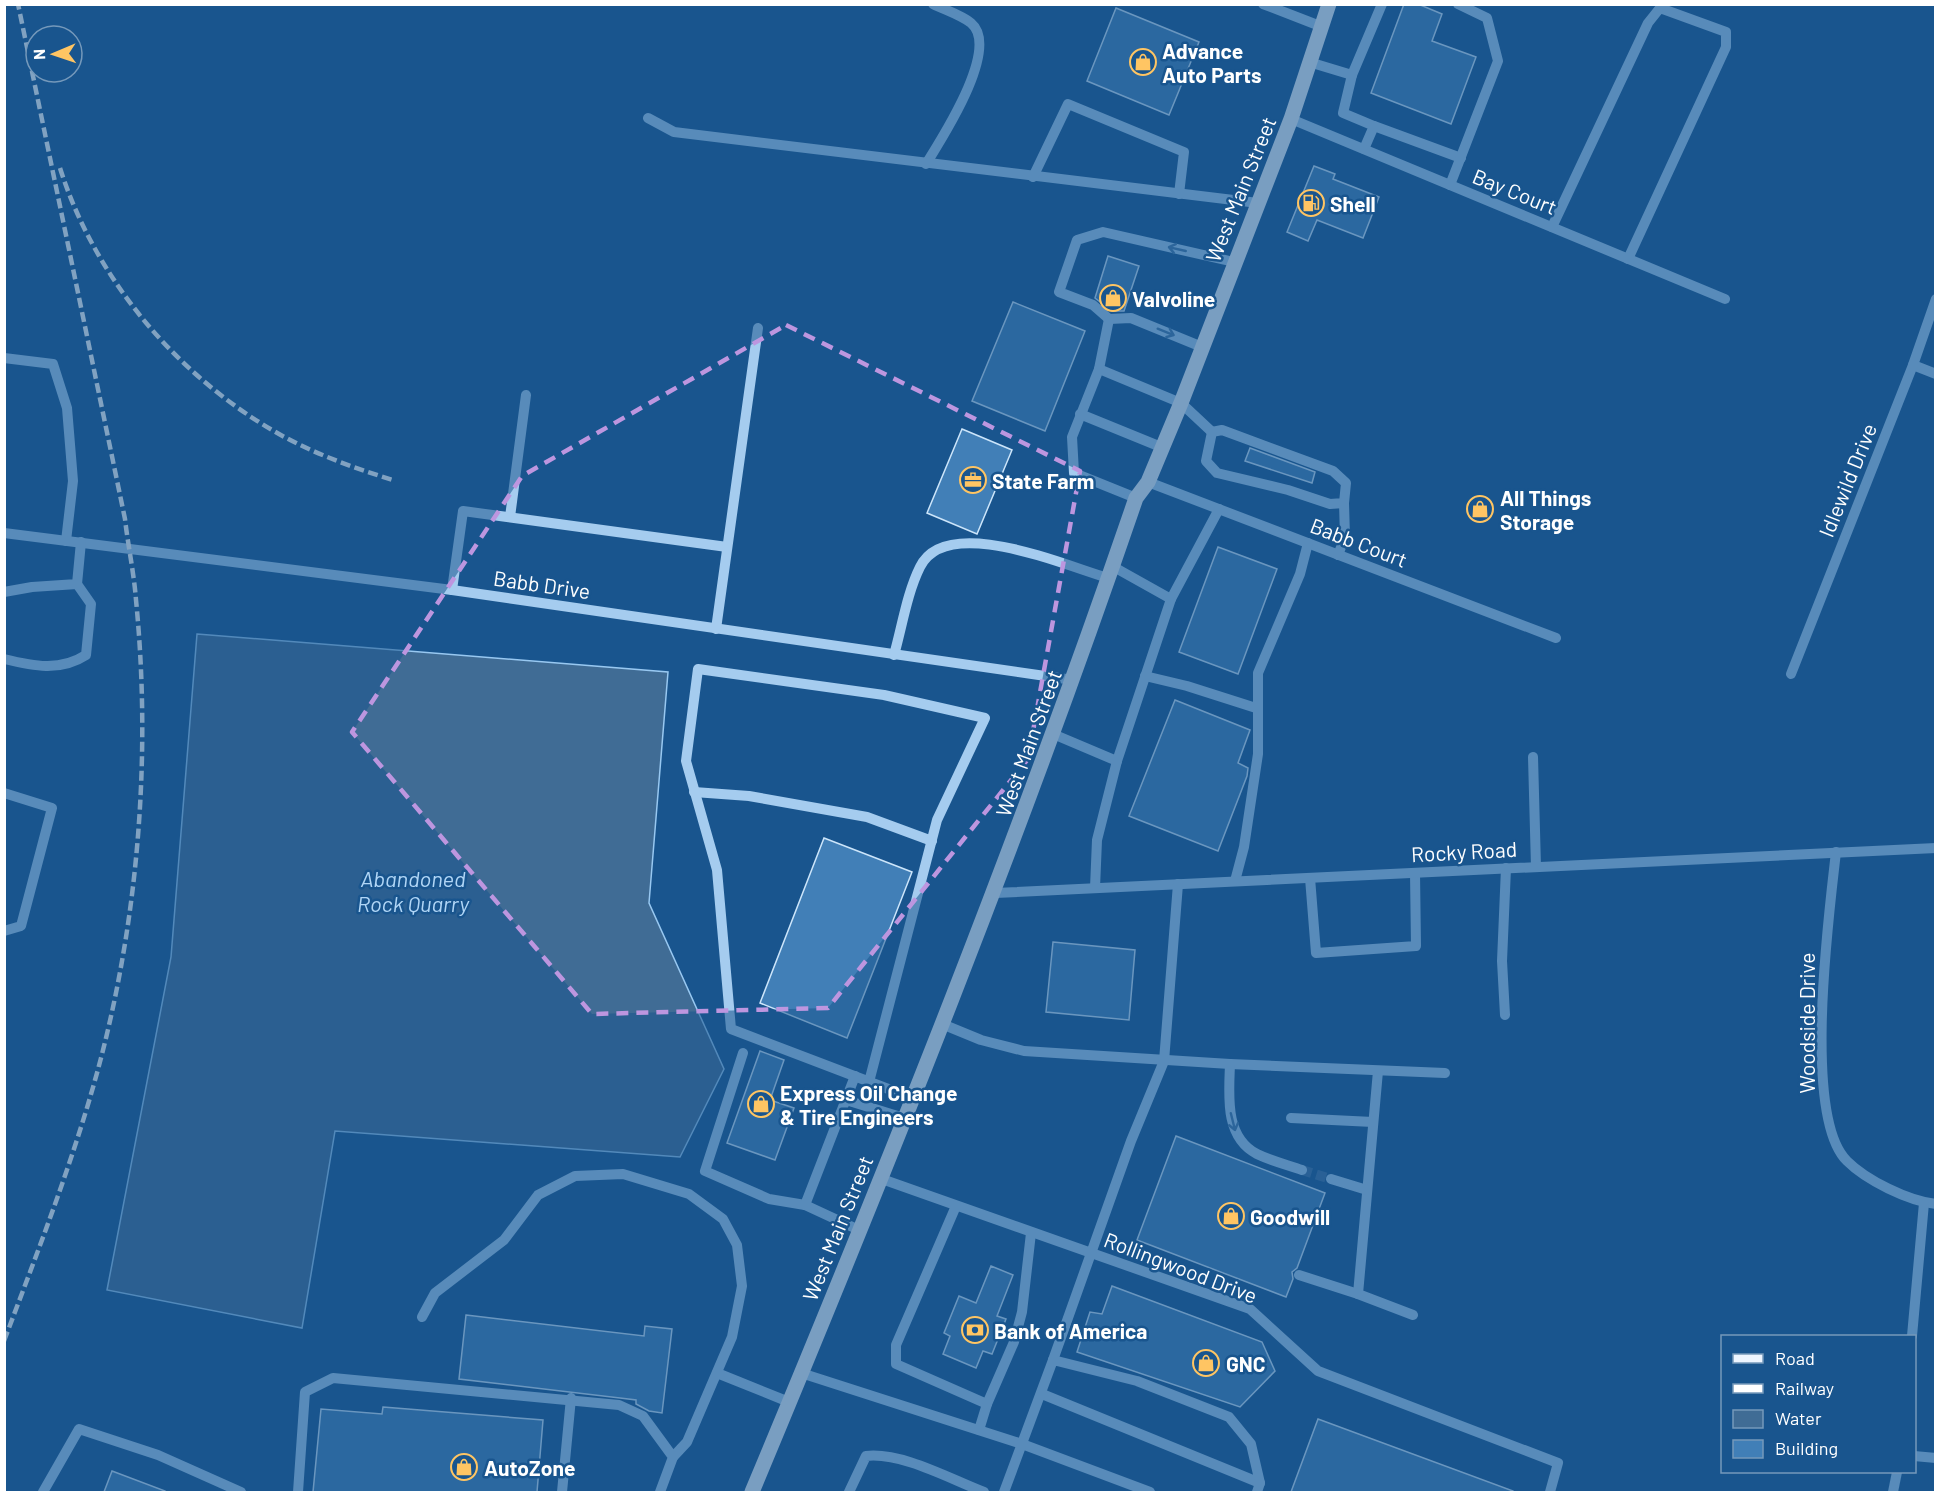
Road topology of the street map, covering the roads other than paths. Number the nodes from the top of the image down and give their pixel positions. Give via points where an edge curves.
1 (933, 4) edge
2 (1263, 4) edge
3 (1329, 4) edge
4 (1382, 4) edge
5 (1458, 4) edge
6 (1320, 26) junction
7 (1309, 62) junction
8 (1352, 75) junction
9 (648, 118) dead end
10 (1291, 119) junction
11 (1374, 126) junction
12 (1364, 149) junction
13 (1461, 158) junction
14 (926, 164) junction
15 (1033, 177) junction
16 (1450, 185) junction
17 (1179, 194) junction
18 (1258, 203) junction
19 (1552, 227) junction
20 (1628, 259) junction
21 (1234, 262) junction
22 (1725, 299) dead end
23 (1935, 299) edge
24 (1109, 319) junction
25 (758, 328) dead end
26 (1202, 347) junction
27 (4, 358) edge
28 (1913, 365) junction
29 (1099, 369) junction
30 (1935, 374) edge
31 (526, 395) dead end
32 (1180, 403) junction
33 (1080, 414) junction
34 (1212, 432) junction
35 (1161, 447) junction
36 (1148, 482) junction
37 (1136, 498) junction
38 (1344, 502) junction
39 (1219, 509) junction
40 (510, 517) junction
41 (4, 533) edge
42 (66, 541) junction
43 (81, 542) junction
44 (1308, 543) junction
45 (727, 547) junction
46 (1338, 555) junction
47 (1110, 572) junction
48 (76, 584) junction
49 (452, 590) junction
50 (4, 592) edge
51 (1171, 598) junction
52 (716, 629) junction
53 (1556, 638) dead end
54 (894, 655) junction
55 (4, 659) edge
56 (1791, 674) dead end
57 (1145, 676) junction
58 (1073, 680) junction
59 (1256, 708) junction
60 (1053, 734) junction
61 (1533, 757) dead end
62 (1117, 761) junction
63 (694, 792) junction
64 (4, 793) edge
65 (932, 841) junction
66 (1935, 848) edge
67 (1836, 852) junction
68 (1536, 867) junction
69 (1506, 868) junction
70 (1415, 873) junction
71 (1310, 878) junction
72 (1235, 881) junction
73 (1178, 884) junction
74 (1095, 888) junction
75 (995, 893) junction
76 (4, 931) edge
77 (1505, 1014) dead end
78 (942, 1024) junction
79 (743, 1053) dead end
80 (1164, 1060) junction
81 (1230, 1064) junction
82 (1378, 1071) junction
83 (1445, 1073) dead end
84 (855, 1076) junction
85 (869, 1082) junction
86 (912, 1098) junction
87 (846, 1100) junction
88 (904, 1118) junction
89 (1291, 1118) dead end
90 (1373, 1122) junction
91 (1302, 1170) tunnel mouth
92 (879, 1178) junction
93 (1331, 1179) tunnel mouth
94 (1367, 1190) junction
95 (1930, 1204) edge
96 (805, 1205) junction
97 (956, 1206) junction
98 (859, 1230) junction
99 (1030, 1233) junction
100 (1091, 1254) junction
101 (1299, 1275) dead end
102 (1358, 1294) junction
103 (1413, 1315) dead end
104 (422, 1317) dead end
105 (1912, 1335) edge
106 (1053, 1360) junction
107 (717, 1372) junction
108 (801, 1372) junction
109 (1042, 1394) junction
110 (571, 1398) junction
111 (789, 1402) junction
112 (987, 1404) junction
113 (979, 1430) junction
114 (1022, 1444) junction
115 (1916, 1456) edge
116 (673, 1457) junction
117 (1935, 1458) edge
118 (1897, 1473) edge
119 (1258, 1488) edge
120 (43, 1492) edge
121 (241, 1492) edge
122 (298, 1492) edge
123 (561, 1492) edge
124 (660, 1492) edge
125 (752, 1492) edge
126 (849, 1492) edge
127 (984, 1492) edge
128 (1004, 1492) edge
129 (1150, 1492) edge
130 (1550, 1492) edge
131 (1893, 1492) edge

1 - 14 street via 972,23 981,54 947,130
2 - 6 street
3 - 6 main road, West Main Street
4 - 8 street
5 - 13 street via 1487,18 1498,61
6 - 7 main road, West Main Street
7 - 8 street
7 - 10 main road, West Main Street
8 - 11 street via 1343,113
9 - 14 street via 674,132
10 - 12 street, Bay Court
10 - 18 main road, West Main Street
11 - 12 street
11 - 13 street
12 - 16 street, Bay Court
13 - 16 street
14 - 15 street
15 - 17 street
15 - 17 street via 1068,104 1185,152
16 - 19 street, Bay Court
17 - 18 street
18 - 21 main road, West Main Street
19 - 20 street, Bay Court
19 - 20 street via 1648,23 1659,8 1700,21 1726,32 1726,47
20 - 22 street, Bay Court
21 -> 24 street via 1103,232 1077,240 1059,292 1092,305
21 - 26 main road, West Main Street
23 - 28 street, Idlewild Drive
24 -> 26 street via 1131,318
24 - 29 street
25 - 45 street
26 - 32 main road, West Main Street
27 - 42 street via 53,364 67,408 72,471
28 - 30 street
28 - 56 street, Idlewild Drive
29 - 32 street
29 - 33 street
31 - 40 street
32 - 34 street
32 - 35 main road, West Main Street
33 - 35 street
33 - 37 street via 1072,437 1074,473
34 - 38 street via 1222,430 1333,471 1346,483
34 - 38 street via 1206,461 1217,473 1330,504
35 - 36 main road, West Main Street
36 - 37 main road, West Main Street
36 - 39 street, Babb Court
37 - 47 main road, West Main Street
38 - 46 street via 1345,537
39 - 44 street, Babb Court
39 - 51 street
40 - 45 street
40 - 49 street via 463,511
41 - 42 street, Babb Drive
42 - 43 street, Babb Drive
43 - 48 street
43 - 49 street, Babb Drive
44 - 46 street, Babb Court
44 - 59 street via 1300,574 1258,672
45 - 52 street
46 - 53 street, Babb Court
47 - 51 street
47 - 54 street via 994,544 967,541 944,546 929,554 920,566
47 - 58 main road, West Main Street
48 - 50 street
48 - 55 street via 91,604 86,655 72,664 38,667
49 - 52 street, Babb Drive
51 - 57 street
52 - 54 street, Babb Drive
54 - 58 street, Babb Drive
57 - 59 street
57 - 62 street
58 - 60 main road, West Main Street
59 - 72 street via 1258,754
60 - 62 street
60 - 75 main road, West Main Street
61 - 68 street
62 - 74 street via 1097,840
63 - 65 street via 749,796 867,817
63 - 65 street via 686,761 698,669 884,695 985,718 937,820
63 - 84 street via 717,870 731,1029
64 - 76 street via 52,808 21,926
65 - 85 street
66 - 67 street, Rocky Road
67 - 68 street, Rocky Road
67 - 95 street, Woodside Drive via 1826,943 1821,1060 1827,1122 1845,1160 1886,1187
68 - 69 street, Rocky Road
69 - 70 street, Rocky Road
69 - 77 street via 1502,961
70 - 71 street, Rocky Road
70 - 71 street via 1416,946 1316,952
71 - 72 street, Rocky Road
72 - 73 street, Rocky Road
73 - 74 street, Rocky Road
73 - 80 street
74 - 75 street, Rocky Road
75 - 78 main road, West Main Street
78 - 80 street via 981,1041 1024,1051
78 - 86 main road, West Main Street
79 - 96 street via 705,1171 769,1199
80 - 81 street
80 - 100 street
81 - 82 street
81 -> 91 street via 1228,1100 1234,1131 1255,1154
82 - 83 street
82 - 90 street
84 - 85 street
84 - 87 street
85 - 86 street
86 - 88 main road, West Main Street
87 - 88 street
87 - 96 street
88 - 92 main road, West Main Street
89 - 90 street
90 - 94 street
92 - 97 street, Rollingwood Drive
92 - 98 main road, West Main Street
93 - 94 street
94 - 102 street
95 - 105 street
96 - 98 street
97 - 99 street, Rollingwood Drive
97 - 112 street via 896,1345 896,1364
98 - 108 main road, West Main Street
99 - 100 street, Rollingwood Drive
99 - 112 street via 1022,1312
100 - 106 street
100 - 130 street, Rollingwood Drive via 1250,1309 1318,1371 1558,1463
101 - 102 street
102 - 103 street
104 - 107 street via 435,1293 504,1240 538,1195 575,1176 623,1174 689,1194 723,1219 737,1245 742,1286 732,1337
106 - 109 street
106 - 119 street via 1137,1382 1229,1417 1251,1444
107 - 111 street
107 - 116 street via 687,1442
108 - 111 main road, West Main Street
108 - 113 street
109 - 114 street
109 - 119 street
110 - 116 street via 619,1405 643,1416
110 - 122 street via 333,1378 305,1392
110 - 123 street
111 - 125 main road, West Main Street
112 - 113 street
113 - 114 street
114 - 128 street
114 - 129 street
115 - 117 street
116 - 124 street
118 - 131 street
120 - 121 street via 79,1429 158,1455
126 - 127 street via 866,1456 877,1455 899,1459

